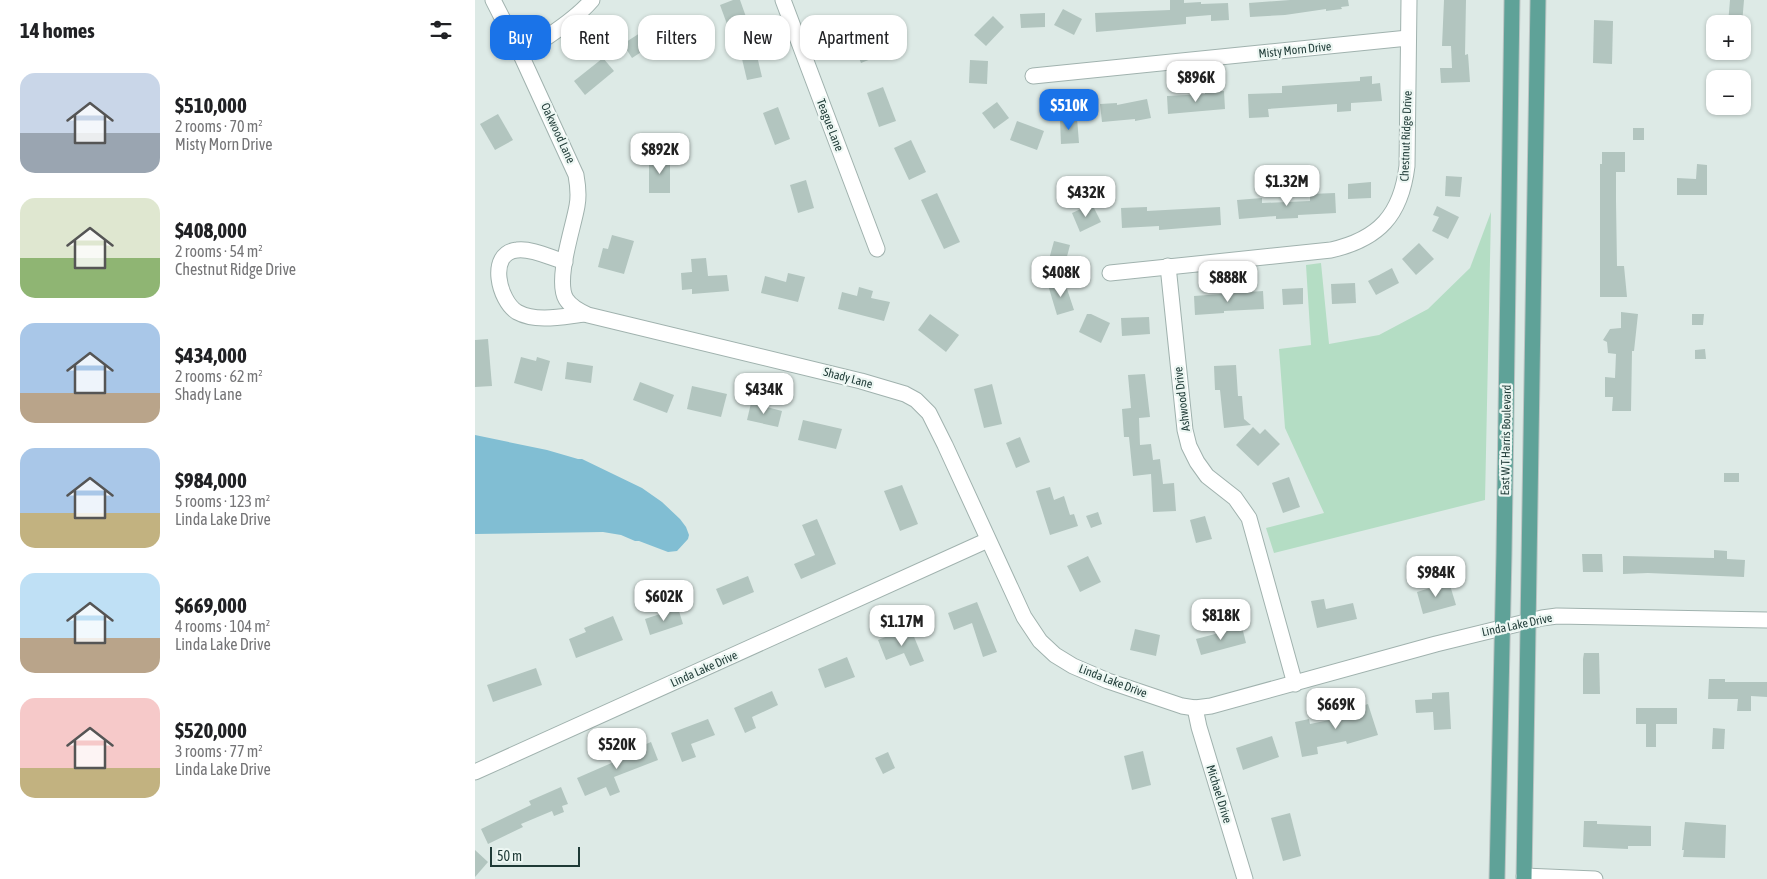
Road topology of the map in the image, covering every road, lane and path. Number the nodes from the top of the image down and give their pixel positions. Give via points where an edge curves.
1 (493, 0) edge
2 (591, 0) edge
3 (783, 0) edge
4 (1409, 0) edge
5 (1512, 0) edge
6 (1538, 0) edge
7 (501, 15) edge
8 (551, 34) edge
9 (1408, 38) junction
10 (524, 60) edge
11 (1033, 76) dead end
12 (877, 249) dead end
13 (1168, 266) junction
14 (564, 269) junction
15 (1110, 273) dead end
16 (585, 314) junction
17 (988, 540) junction
18 (1767, 620) edge
19 (1528, 622) junction
20 (1502, 628) junction
21 (1295, 684) junction
22 (1195, 708) junction
23 (475, 772) edge
24 (1524, 877) edge
25 (1245, 879) edge
26 (1497, 879) edge
27 (1595, 879) edge

1 - 7 street, Oakwood Lane
2 - 8 street
3 - 12 street, Teague Lane
4 - 9 street, Chestnut Ridge Drive
5 - 20 main road, East W T Harris Boulevard
6 - 19 main road, East W T Harris Boulevard
9 - 11 street, Misty Morn Drive
9 - 13 street, Chestnut Ridge Drive via 1405,184 1396,208 1385,223 1357,243 1331,250
10 - 14 street, Oakwood Lane via 576,175 577,206
13 - 15 street, Chestnut Ridge Drive
13 - 21 street, Ashwood Drive via 1189,446 1207,476 1235,498 1249,518
14 - 16 street, Shady Lane via 562,286 566,298
14 - 16 street via 527,250 515,250 505,255 499,265 498,276 501,289 516,311 547,318
16 - 17 street, Shady Lane via 861,381 916,400 929,413
17 - 22 street, Linda Lake Drive via 1035,636 1055,655 1108,681
17 - 23 street, Linda Lake Drive
18 - 19 street, Linda Lake Drive via 1557,616
19 - 20 street, Linda Lake Drive
19 - 24 main road, East W T Harris Boulevard
20 - 21 street, Linda Lake Drive
20 - 26 main road, East W T Harris Boulevard
21 - 22 street, Linda Lake Drive
22 - 25 street, Michael Drive
24 - 27 street

